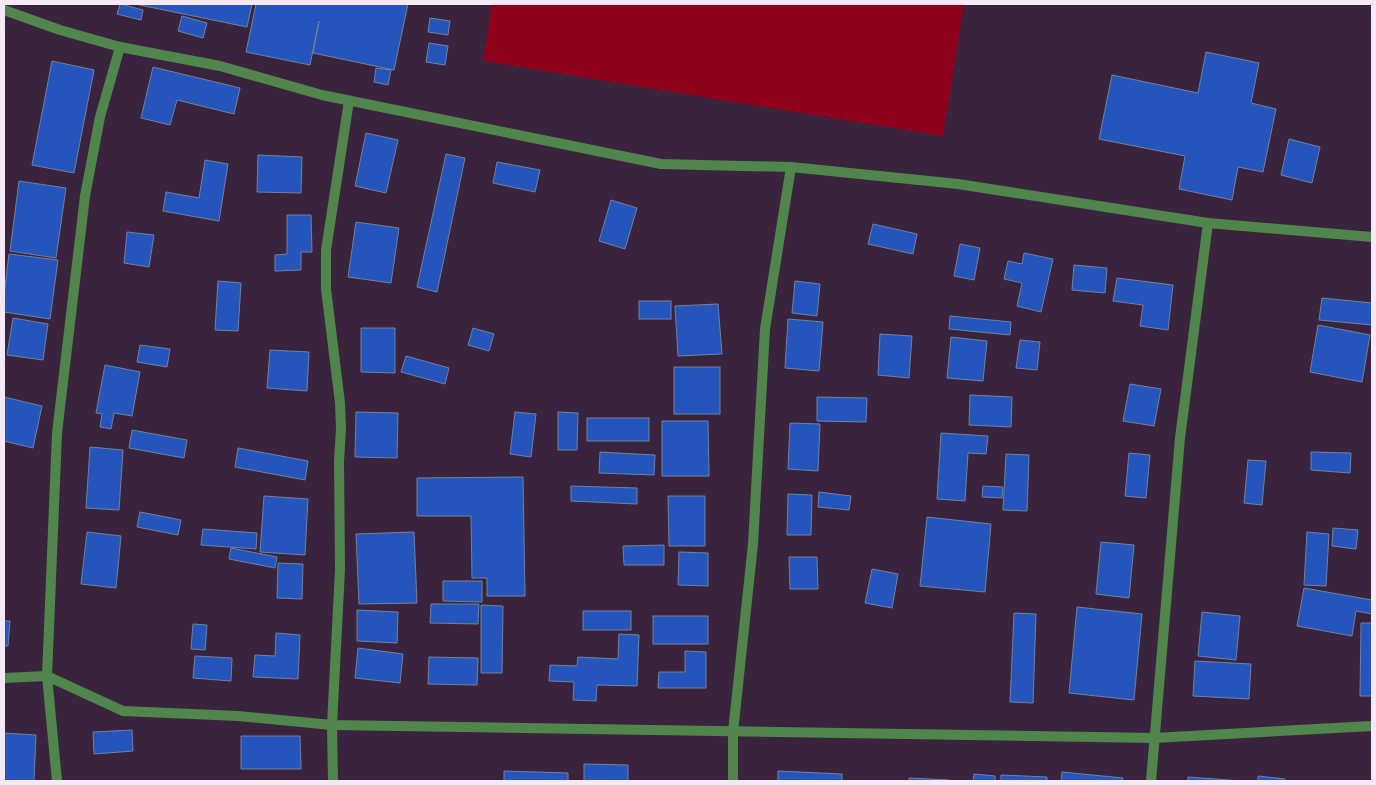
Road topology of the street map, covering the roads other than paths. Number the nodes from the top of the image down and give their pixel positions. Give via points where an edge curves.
1 (4, 10) edge
2 (120, 47) junction
3 (349, 101) junction
4 (791, 166) junction
5 (1208, 222) junction
6 (1372, 237) edge
7 (47, 676) junction
8 (4, 678) edge
9 (332, 725) junction
10 (1372, 726) edge
11 (733, 732) junction
12 (1154, 738) junction
13 (57, 781) edge
14 (333, 781) edge
15 (733, 781) edge
16 (1151, 781) edge

1 - 2 street
2 - 3 street via 220,66
2 - 7 street via 100,117 85,196 56,433
3 - 4 street via 661,164
3 - 9 street via 326,250 326,289 341,428 340,569
4 - 5 street via 958,184
4 - 11 street via 765,329 753,544
5 - 6 street
5 - 12 street via 1180,438
7 - 8 street
7 - 9 street via 123,711 238,716
7 - 13 street
9 - 11 street
9 - 14 street
10 - 12 street
11 - 12 street
11 - 15 street
12 - 16 street

